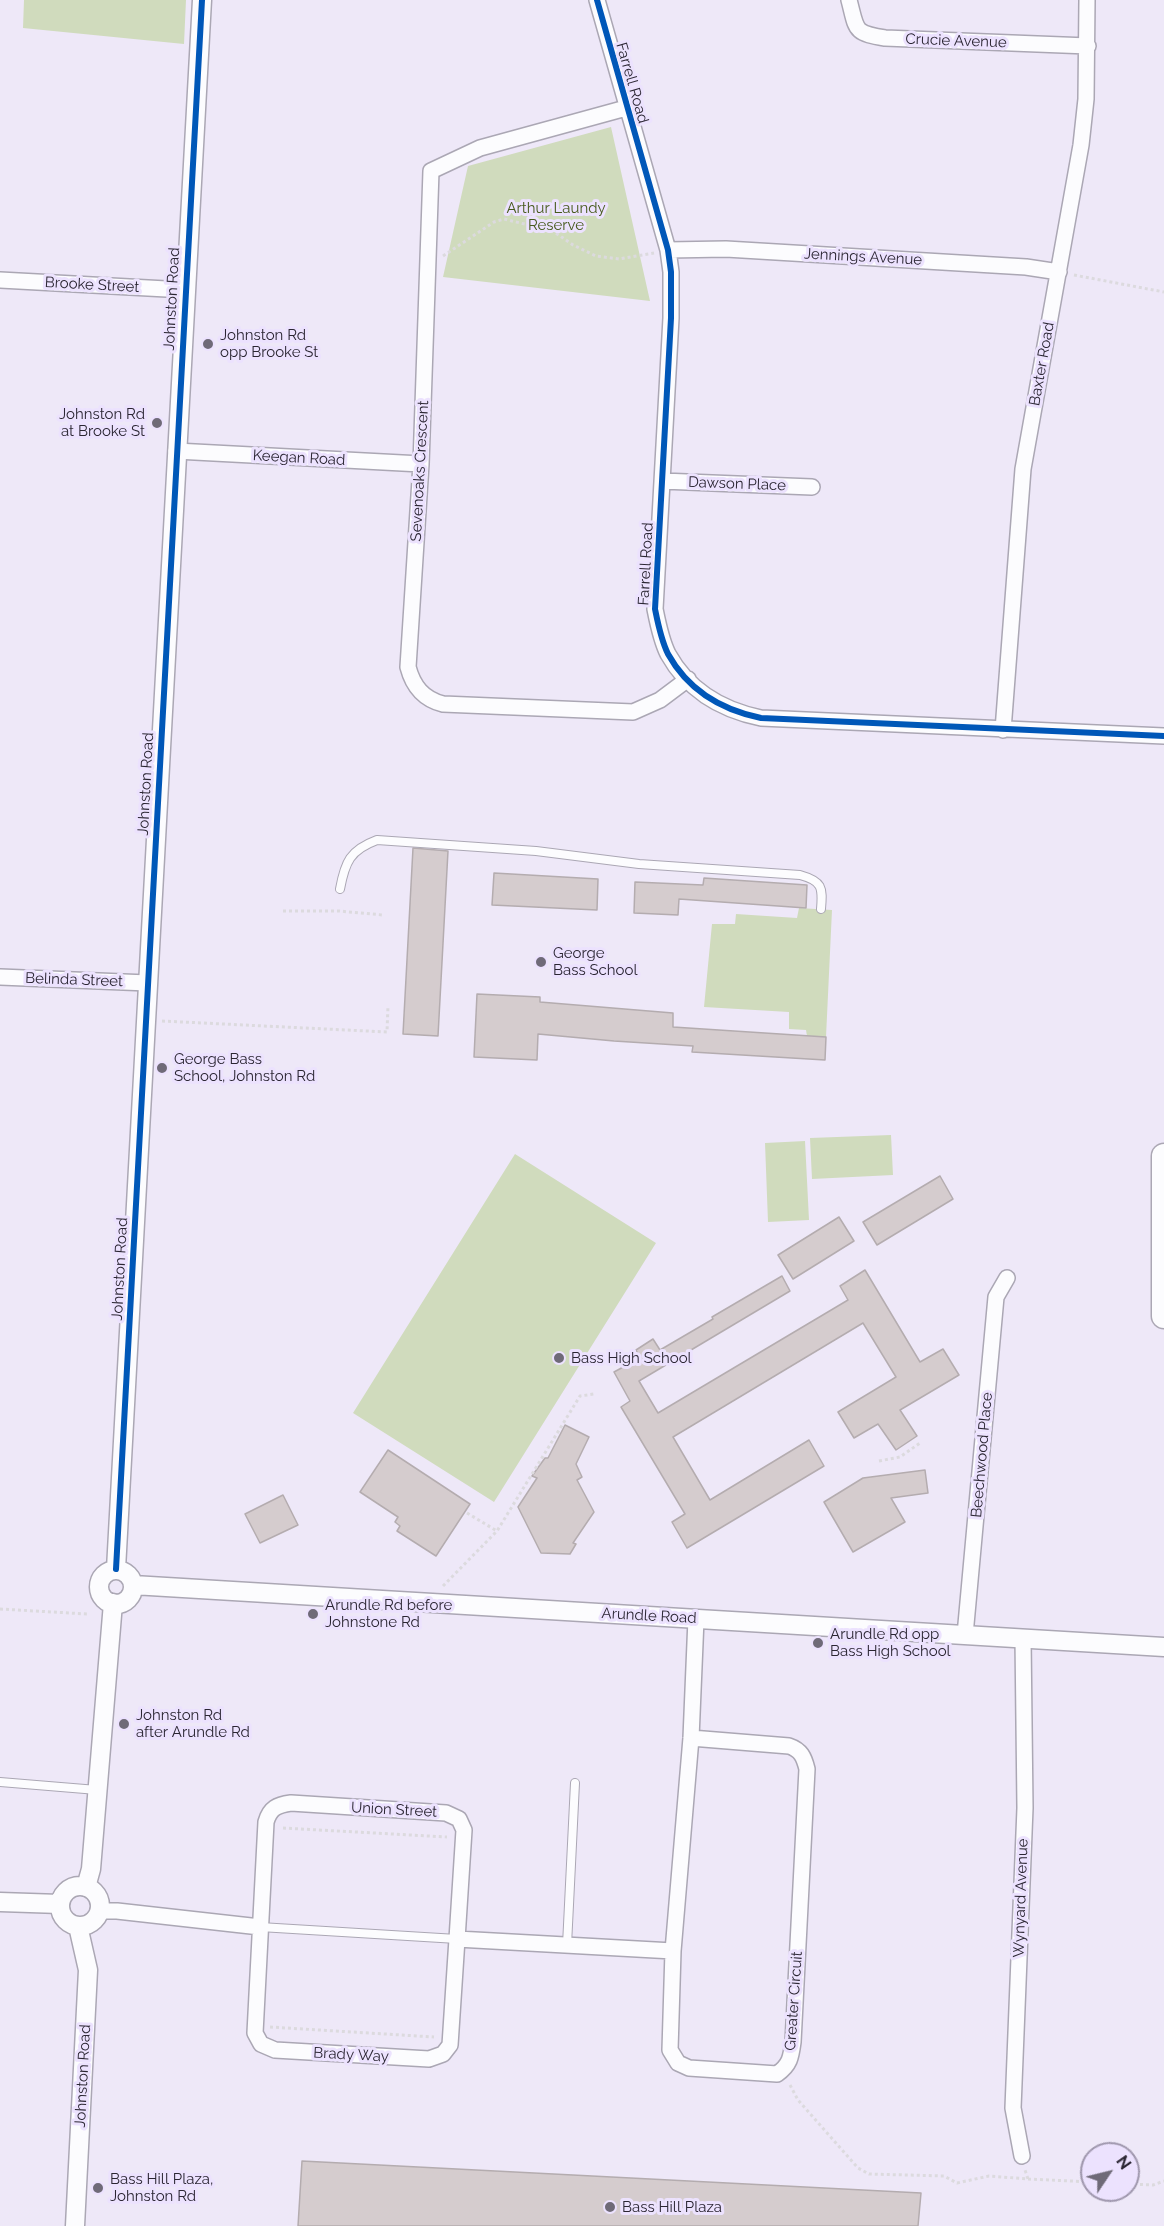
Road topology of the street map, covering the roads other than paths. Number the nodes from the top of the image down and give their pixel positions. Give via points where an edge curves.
1 (202, 0) edge
2 (597, 0) edge
3 (849, 0) edge
4 (1087, 0) edge
5 (1088, 46) junction
6 (626, 108) junction
7 (668, 250) junction
8 (1059, 272) junction
9 (0, 280) edge
10 (185, 290) junction
11 (176, 451) junction
12 (421, 464) junction
13 (662, 481) junction
14 (812, 487) dead end
15 (688, 679) junction
16 (1003, 730) junction
17 (1164, 736) edge
18 (340, 889) dead end
19 (821, 909) dead end
20 (0, 977) edge
21 (148, 983) junction
22 (1164, 1156) edge
23 (1008, 1278) dead end
24 (1164, 1316) edge
25 (116, 1569) junction
26 (133, 1585) junction
27 (113, 1603) junction
28 (696, 1618) junction
29 (965, 1635) junction
30 (1023, 1638) junction
31 (1164, 1647) edge
32 (691, 1738) junction
33 (0, 1782) edge
34 (575, 1783) dead end
35 (98, 1790) junction
36 (86, 1887) junction
37 (0, 1902) edge
38 (60, 1904) junction
39 (99, 1911) junction
40 (78, 1926) junction
41 (260, 1927) junction
42 (457, 1939) junction
43 (567, 1945) junction
44 (673, 1951) junction
45 (1022, 2156) road end
46 (75, 2226) edge

1 - 10 street, Johnston Road
2 - 6 street, Farrell Road
3 - 5 street, Crucie Avenue via 856,27 864,35
4 - 5 street, Baxter Road
5 - 8 street, Baxter Road via 1081,145
6 - 7 street, Farrell Road
6 - 12 street, Sevenoaks Crescent via 480,148 431,171
7 - 8 street, Jennings Avenue via 726,249
7 - 13 street, Farrell Road via 671,306
8 - 16 street, Baxter Road via 1023,469
9 - 10 street, Brooke Street
10 - 11 street, Johnston Road
11 - 12 street, Keegan Road
11 - 21 street, Johnston Road
12 - 15 street, Sevenoaks Crescent via 408,667 414,683 427,698 443,704 633,712 651,705
13 - 14 street, Dawson Place
13 - 15 street, Farrell Road via 655,609 668,653
15 - 16 street, Farrell Road via 698,691 726,708 761,718
16 - 17 street, Farrell Road
18 - 19 lane via 352,854 377,840 800,874 819,884
20 - 21 street, Belinda Street
21 - 25 street, Johnston Road
22 - 24 highway
23 - 29 street, Beechwood Place via 996,1297
25 - 26 street via 127,1573
25 - 27 street via 106,1573 100,1584 103,1597
26 - 27 street via 126,1600
26 - 28 street, Arundle Road
27 - 35 street
28 - 29 street, Arundle Road
28 - 32 street, Greater Circuit
29 - 30 street, Arundle Road
30 - 31 street, Arundle Road
30 - 45 street, Wynyard Avenue via 1025,1808 1013,2108
32 - 44 street, Greater Circuit
32 - 44 street, Greater Circuit via 789,1746 798,1749 804,1758 807,1769 793,2042 787,2067 777,2074 689,2068 678,2063 670,2050
33 - 35 lane
34 - 43 lane
35 - 36 street
36 - 38 street via 65,1892
36 - 39 street via 96,1894
37 - 38 street
38 - 40 street via 66,1921
39 - 40 street via 91,1923
39 - 41 street
40 - 46 street, Johnston Road via 88,1970
41 - 42 lane
41 - 42 street, Brady Way via 255,2033 261,2044 275,2050 429,2059 443,2054 451,2038
41 - 42 street, Union Street via 269,1812 279,1805 303,1804 446,1813 459,1820 464,1838
42 - 43 street
43 - 44 street

